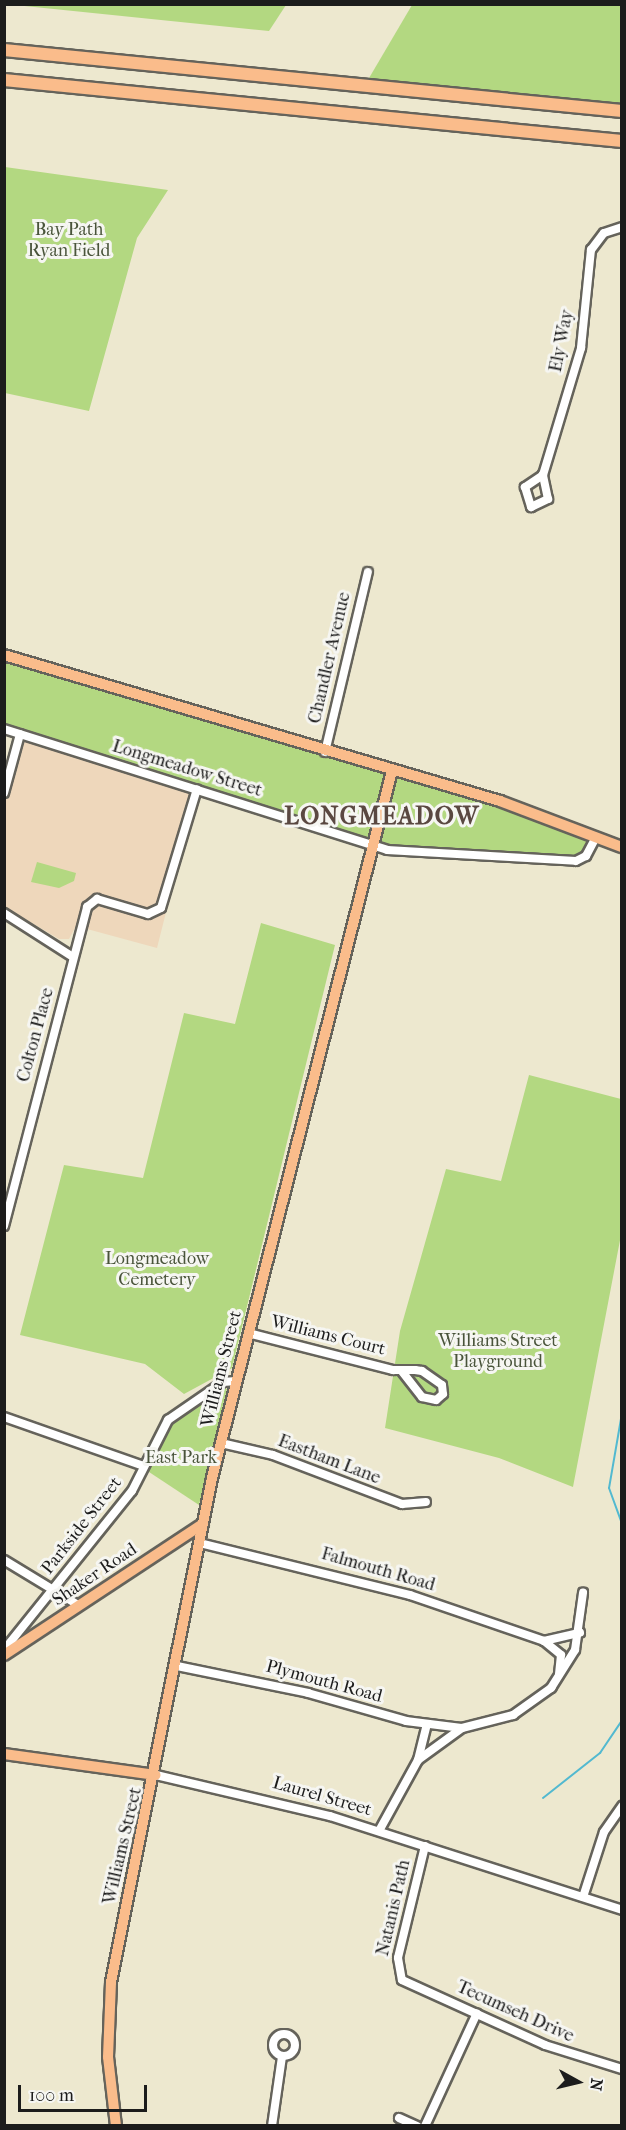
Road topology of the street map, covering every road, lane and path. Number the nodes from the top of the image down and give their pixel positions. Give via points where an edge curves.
1 (4, 50) edge
2 (4, 80) edge
3 (621, 111) edge
4 (621, 141) edge
5 (621, 227) edge
6 (543, 475) dead end
7 (368, 572) dead end
8 (4, 655) edge
9 (4, 729) edge
10 (20, 734) junction
11 (325, 752) junction
12 (392, 771) junction
13 (197, 789) junction
14 (4, 793) edge
15 (596, 837) junction
16 (373, 845) junction
17 (621, 847) edge
18 (4, 913) edge
19 (73, 957) junction
20 (4, 1226) edge
21 (248, 1333) junction
22 (401, 1370) junction
23 (236, 1381) junction
24 (4, 1417) edge
25 (221, 1443) junction
26 (144, 1466) junction
27 (426, 1502) dead end
28 (203, 1524) junction
29 (200, 1543) junction
30 (4, 1560) edge
31 (55, 1587) junction
32 (583, 1593) dead end
33 (78, 1605) junction
34 (580, 1633) junction
35 (544, 1641) junction
36 (4, 1650) edge
37 (4, 1655) edge
38 (177, 1666) junction
39 (556, 1682) junction
40 (428, 1725) junction
41 (462, 1728) junction
42 (4, 1754) edge
43 (418, 1760) junction
44 (156, 1775) junction
45 (621, 1806) edge
46 (379, 1831) junction
47 (425, 1846) junction
48 (583, 1897) junction
49 (621, 1910) edge
50 (400, 1977) joint
51 (477, 2013) junction
52 (282, 2057) dead end
53 (621, 2069) edge
54 (399, 2118) dead end
55 (116, 2126) edge
56 (272, 2126) edge
57 (417, 2126) edge
58 (425, 2126) edge

1 - 3 highway
2 - 4 highway
5 - 6 street, Ely Way via 604,233 591,249 584,334
7 - 11 street, Chandler Avenue
8 - 11 main road
9 - 10 street, Longmeadow Street
10 - 13 street, Longmeadow Street
10 - 14 street
11 - 12 main road
12 - 15 main road via 500,801
12 - 16 main road, Williams Street
13 - 16 street, Longmeadow Street
13 - 19 street, Colton Place via 158,911 93,900
15 - 16 street, Longmeadow Street via 586,856 576,861
15 - 17 main road
16 - 21 main road, Williams Street
18 - 19 street
19 - 20 street, Colton Place
21 - 22 street, Williams Court
21 - 23 main road, Williams Street
22 - 22 street, Williams Court via 422,1371 442,1385 442,1394 436,1400 422,1397
23 - 25 main road, Williams Street
23 - 26 street, Parkside Street via 223,1382 171,1416
24 - 26 street
25 - 27 street, Eastham Lane via 273,1455 402,1504
25 - 28 main road, Williams Street
26 - 31 street, Parkside Street via 128,1497
28 - 29 main road, Williams Street
28 - 33 main road, Shaker Road
29 - 35 street, Falmouth Road via 392,1590
29 - 38 main road, Williams Street
30 - 31 street
31 - 33 street
31 - 36 street, Parkside Street
32 - 34 street
33 - 37 main road, Shaker Road
34 - 35 street
34 - 39 street
35 - 39 street via 561,1655
38 - 40 street, Plymouth Road
38 - 44 main road, Williams Street
39 - 41 street via 520,1712
40 - 41 street, Plymouth Road
40 - 43 street
41 - 43 street
42 - 44 main road, Laurel Street
43 - 46 street
44 - 46 street, Laurel Street
44 - 55 main road, Williams Street via 111,1982 108,2057
45 - 48 street via 604,1832
46 - 47 street, Laurel Street
47 - 48 street, Laurel Street
47 - 50 street, Natanis Path via 398,1958
48 - 49 street, Laurel Street
50 - 51 street, Tecumseh Drive
51 - 53 street, Tecumseh Drive via 554,2049
51 - 58 street
52 - 56 street
54 - 57 street

